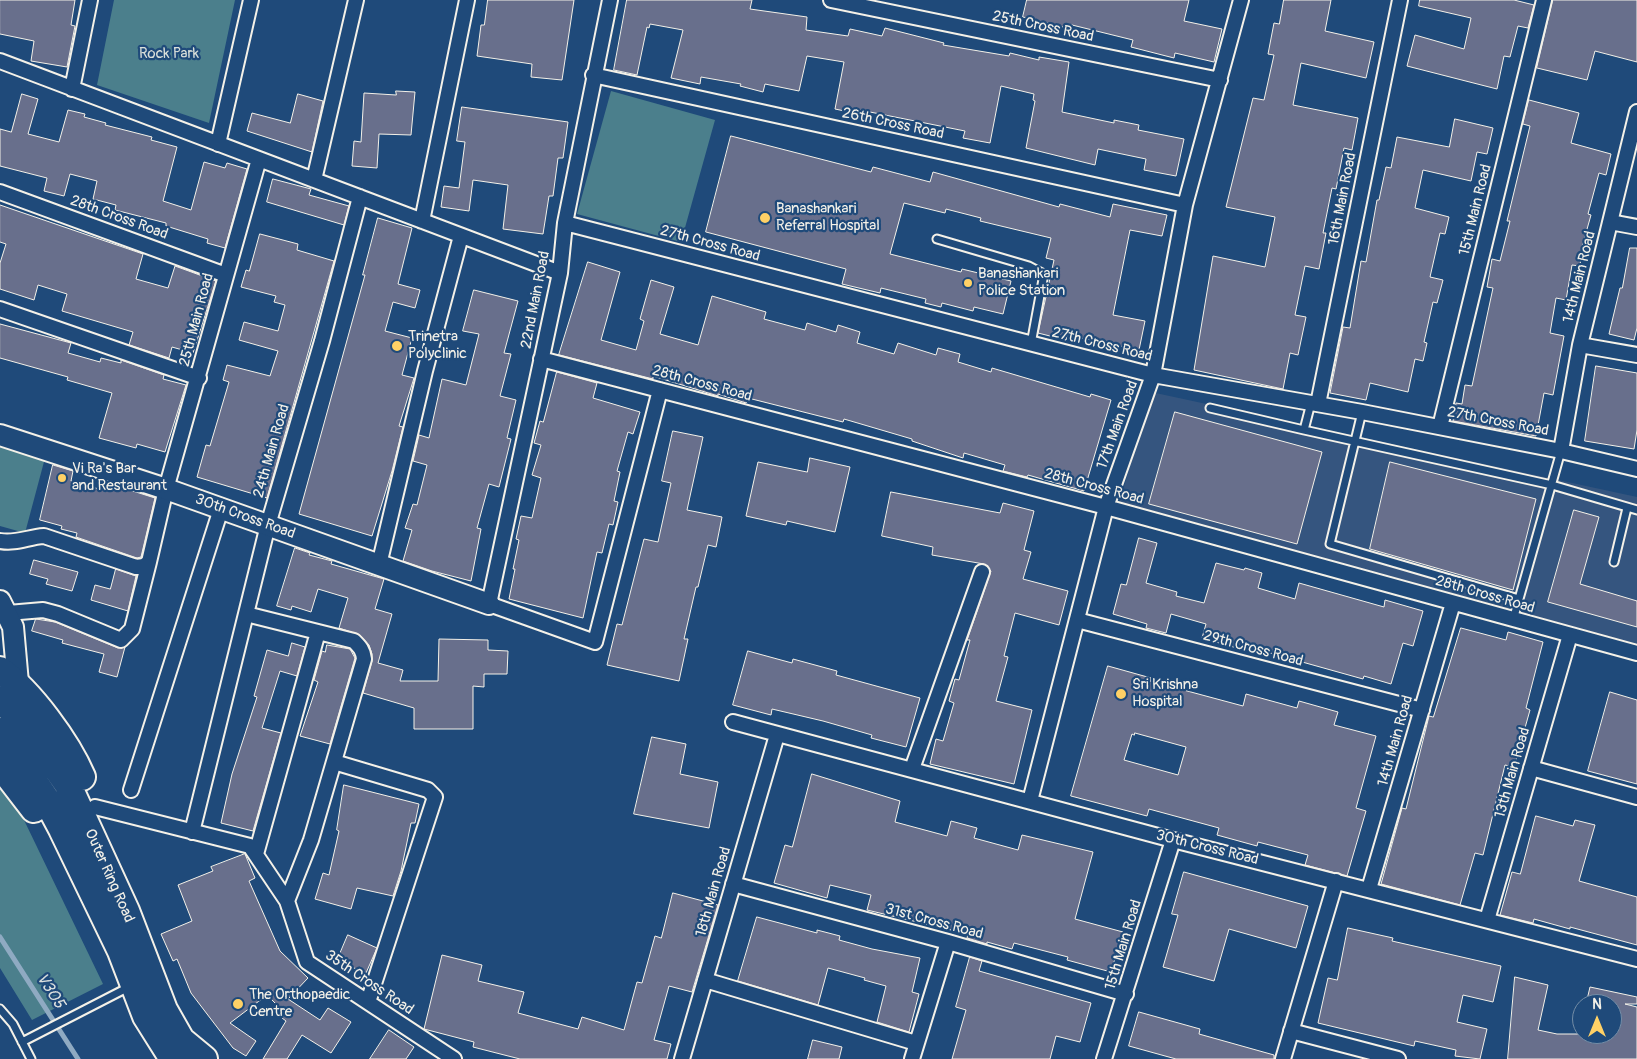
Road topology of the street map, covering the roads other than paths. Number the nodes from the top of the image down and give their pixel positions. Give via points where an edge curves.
1 (90, 0) edge
2 (251, 0) edge
3 (356, 0) edge
4 (467, 0) edge
5 (610, 0) edge
6 (830, 0) edge
7 (1241, 0) edge
8 (1400, 0) edge
9 (1544, 0) edge
10 (0, 61) edge
11 (593, 75) junction
12 (1220, 80) junction
13 (72, 88) junction
14 (1637, 112) edge
15 (218, 144) junction
16 (259, 159) junction
17 (314, 180) junction
18 (0, 192) edge
19 (360, 197) junction
20 (1185, 205) junction
21 (422, 221) junction
22 (1610, 222) junction
23 (565, 223) junction
24 (1637, 227) edge
25 (461, 236) junction
26 (937, 239) dead end
27 (560, 273) junction
28 (226, 275) junction
29 (0, 309) edge
30 (1031, 344) junction
31 (1580, 345) junction
32 (1637, 355) edge
33 (541, 359) junction
34 (1153, 376) junction
35 (199, 378) junction
36 (660, 390) junction
37 (1314, 403) junction
38 (1210, 408) dead end
39 (1362, 412) junction
40 (1440, 427) junction
41 (1304, 430) junction
42 (0, 435) edge
43 (1355, 442) junction
44 (1561, 451) junction
45 (1637, 469) edge
46 (1552, 485) junction
47 (166, 489) junction
48 (1106, 507) junction
49 (1627, 508) junction
50 (221, 509) junction
51 (1637, 510) edge
52 (268, 525) junction
53 (0, 541) edge
54 (149, 562) junction
55 (1614, 562) dead end
56 (379, 565) junction
57 (982, 572) dead end
58 (1519, 599) junction
59 (1453, 603) junction
60 (489, 604) junction
61 (4, 607) edge
62 (246, 614) junction
63 (1077, 620) junction
64 (1513, 620) junction
65 (318, 632) junction
66 (1570, 635) junction
67 (1637, 653) edge
68 (6, 684) edge
69 (1422, 710) junction
70 (733, 722) dead end
71 (0, 730) edge
72 (778, 735) junction
73 (334, 762) junction
74 (0, 765) edge
75 (1531, 768) junction
76 (912, 769) junction
77 (132, 790) dead end
78 (1637, 797) edge
79 (1030, 801) junction
80 (96, 807) junction
81 (192, 832) junction
82 (1172, 840) junction
83 (256, 854) junction
84 (1336, 881) junction
85 (734, 884) junction
86 (1369, 889) junction
87 (287, 901) junction
88 (1487, 920) junction
89 (948, 942) junction
90 (130, 947) junction
91 (1637, 959) edge
92 (705, 980) junction
93 (134, 985) junction
94 (1126, 994) junction
95 (368, 1002) junction
96 (0, 1009) edge
97 (1291, 1031) junction
98 (22, 1042) junction
99 (916, 1043) junction
100 (31, 1059) edge
101 (173, 1059) edge
102 (204, 1059) edge
103 (454, 1059) edge
104 (682, 1059) edge
105 (912, 1059) edge
106 (1104, 1059) edge
107 (1283, 1059) edge
108 (1398, 1059) edge

1 - 13 street
2 - 15 street
3 - 17 street
4 - 21 street
5 - 11 street, 22nd Main Road
6 - 12 street, 25th Cross Road
7 - 12 street, 17th Main Road
8 - 37 street, 16th Main Road
9 - 40 street, 15th Main Road
10 - 13 street
11 - 20 street, 26th Cross Road
11 - 23 street, 22nd Main Road
12 - 20 street, 17th Main Road
13 - 15 street
14 - 22 street, 14th Main Road
15 - 16 street
16 - 17 street
16 - 28 street, 25th Main Road
17 - 19 street
18 - 28 street, 28th Cross Road
19 - 21 street
19 - 52 street, 24th Main Road
20 - 34 street, 17th Main Road
21 - 25 street
22 - 24 street
22 - 31 street, 14th Main Road
23 - 27 street, 22nd Main Road
23 - 30 street, 27th Cross Road
25 - 27 street
25 - 56 street
26 - 30 lane via 1029,266 1044,274
27 - 33 street, 22nd Main Road
28 - 35 street, 25th Main Road
29 - 35 street
30 - 34 street, 27th Cross Road
31 - 32 street
31 - 44 street, 14th Main Road
33 - 36 street, 28th Cross Road
33 - 60 street, 22nd Main Road
34 - 37 street, 27th Cross Road
34 - 48 street, 17th Main Road
35 - 47 street, 25th Main Road
36 - 48 street, 28th Cross Road
36 - 60 street via 595,642
37 - 39 street, 27th Cross Road
37 - 41 lane
38 - 41 lane
39 - 40 street, 27th Cross Road
39 - 43 lane
40 - 44 street, 27th Cross Road
41 - 43 lane
42 - 47 street, 30th Cross Road
43 - 46 lane
43 - 58 lane via 1330,544
44 - 45 street, 27th Cross Road
44 - 46 lane
46 - 49 lane
46 - 58 lane
47 - 50 street, 30th Cross Road
47 - 54 street, 25th Main Road
48 - 59 street, 28th Cross Road
48 - 63 street, 17th Main Road
49 - 51 lane
49 - 55 lane
50 - 52 street, 30th Cross Road
50 - 77 street
52 - 56 street, 30th Cross Road
52 - 62 street, 24th Main Road
53 - 54 street via 21,542 33,536 44,536 136,567
54 - 61 street, 25th Main Road via 132,629 121,640 58,614
56 - 60 street, 30th Cross Road
57 - 76 street
58 - 64 lane
59 - 64 street, 28th Cross Road
59 - 69 street, 14th Main Road
61 - 68 street via 13,627
62 - 65 street
62 - 81 street, 24th Main Road
63 - 69 street, 29th Cross Road
63 - 79 street, 17th Main Road
64 - 66 street, 28th Cross Road
65 - 73 street via 354,641 364,654
65 - 83 street
66 - 67 street, 28th Cross Road
66 - 75 street, 13th Main Road
68 - 80 highway via 43,713 80,772
68 - 90 highway, Outer Ring Road via 24,721 68,785
69 - 86 street, 14th Main Road
70 - 72 street, 30th Cross Road
71 - 90 highway, Outer Ring Road via 46,799
72 - 76 street, 30th Cross Road
72 - 85 street, 18th Main Road
73 - 87 street via 311,840
73 - 95 street via 428,790 435,797
74 - 90 highway via 31,804 91,922
75 - 78 street
75 - 88 street, 13th Main Road
76 - 79 street, 30th Cross Road
79 - 82 street, 30th Cross Road
80 - 81 street, 35th Cross Road
80 - 90 highway via 137,911
81 - 83 street, 35th Cross Road via 250,846
82 - 84 street, 30th Cross Road
82 - 94 street, 15th Main Road
83 - 87 street, 35th Cross Road
84 - 86 street, 30th Cross Road
84 - 97 street
85 - 89 street, 31st Cross Road
85 - 92 street, 18th Main Road
86 - 88 street, 30th Cross Road
87 - 95 street, 35th Cross Road via 307,962
88 - 91 street, 30th Cross Road
89 - 94 street, 31st Cross Road
89 - 99 street
90 - 93 highway, Outer Ring Road
90 - 102 highway, Outer Ring Road via 181,1040
92 - 99 street
92 - 104 street, 18th Main Road
93 - 98 lane
93 - 101 highway, Outer Ring Road via 146,1016
94 - 106 street, 15th Main Road
95 - 103 street, 35th Cross Road
96 - 98 lane
97 - 107 street
97 - 108 street
98 - 100 lane
99 - 105 street

